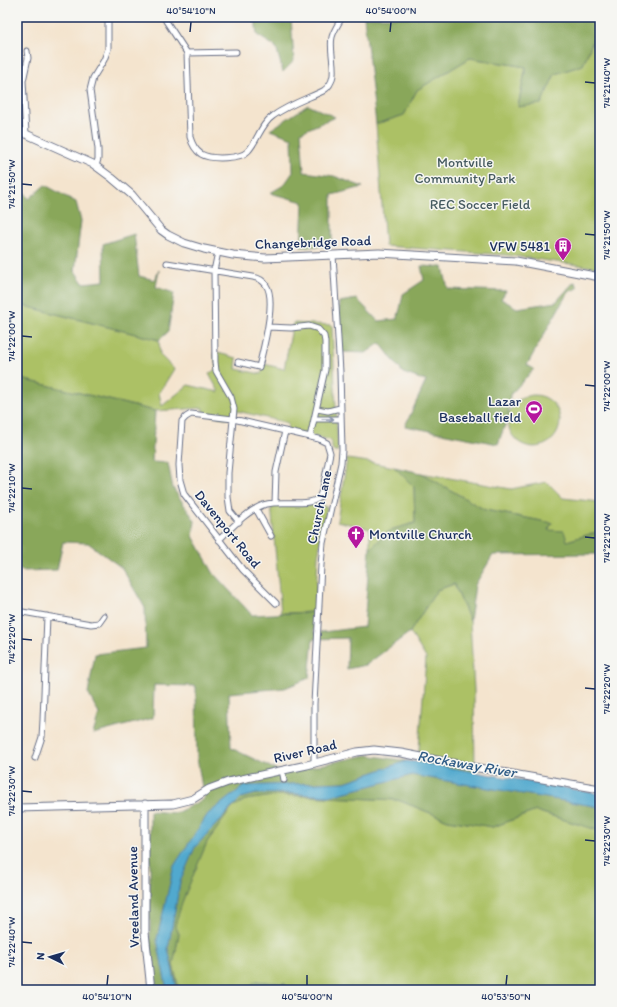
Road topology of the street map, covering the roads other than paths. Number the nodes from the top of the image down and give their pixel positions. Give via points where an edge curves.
1 (108, 17) edge
2 (164, 17) edge
3 (342, 17) edge
4 (27, 51) dead end
5 (187, 52) junction
6 (236, 52) dead end
7 (17, 130) edge
8 (26, 134) junction
9 (96, 166) junction
10 (218, 252) junction
11 (333, 255) junction
12 (167, 263) dead end
13 (214, 271) junction
14 (600, 277) edge
15 (268, 327) junction
16 (238, 362) dead end
17 (340, 408) junction
18 (317, 409) junction
19 (233, 419) junction
20 (314, 419) junction
21 (341, 419) junction
22 (285, 431) junction
23 (310, 437) junction
24 (275, 502) junction
25 (256, 508) junction
26 (239, 522) junction
27 (272, 536) dead end
28 (219, 540) junction
29 (276, 603) dead end
30 (17, 611) edge
31 (47, 616) junction
32 (104, 616) dead end
33 (36, 758) dead end
34 (314, 764) junction
35 (282, 770) junction
36 (284, 780) dead end
37 (600, 789) edge
38 (146, 804) junction
39 (17, 808) edge
40 (151, 990) edge
41 (445, 990) edge
42 (466, 990) edge

1 - 9 street via 108,49 92,78 90,90 98,149
2 - 5 street
3 - 5 street via 332,37 333,71 330,85 274,115 263,126 249,150 239,156 209,157 200,154 193,145 190,137
4 - 8 street via 24,81
5 - 6 street
7 - 8 street, Changebridge Road
8 - 9 street, Changebridge Road
9 - 10 street, Changebridge Road via 132,195 168,235 184,243
10 - 11 street, Changebridge Road via 250,258
10 - 13 street
11 - 14 street, Changebridge Road via 398,254 516,261
11 - 17 street, Church Lane
12 - 13 street
13 - 15 street via 253,277 266,284 270,313
13 - 19 street via 216,368 233,403
15 - 16 street via 259,367
15 - 18 street via 310,326 322,333 325,342 325,370
17 - 18 street via 328,411
17 - 21 street, Church Lane
18 - 20 street
19 - 22 street, Davenport Road
19 - 26 street via 228,497 230,511
19 - 28 street, Davenport Road via 191,414 184,418 180,428 179,465 182,489
20 -> 21 street
20 - 23 street
21 - 34 street, Church Lane via 341,463 321,565 314,704
22 - 23 street, Davenport Road
22 - 24 street via 276,472
23 - 24 street, Davenport Road via 322,440 327,444 330,453 319,498 311,501
24 - 25 street
25 - 26 street
25 - 27 street
26 - 28 street
28 - 29 street, Davenport Road via 243,570
30 - 31 street
31 - 32 street via 94,625
31 - 33 street via 43,726
34 - 35 street, River Road
34 - 37 street, River Road via 366,751 392,751
35 - 36 street
35 - 38 street, River Road via 220,784 187,801
38 - 39 street, River Road
38 - 40 street, Vreeland Avenue via 145,932
41 - 42 street

